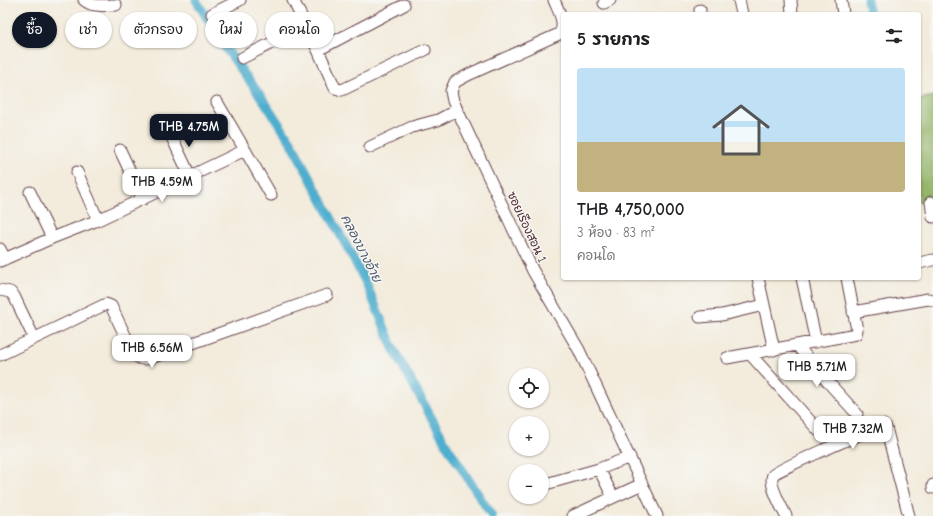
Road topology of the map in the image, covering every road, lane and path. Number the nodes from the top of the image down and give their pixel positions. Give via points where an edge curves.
1 (84, 0) edge
2 (240, 0) edge
3 (293, 0) edge
4 (554, 0) edge
5 (739, 0) edge
6 (791, 0) edge
7 (841, 0) edge
8 (116, 5) dead end
9 (404, 5) dead end
10 (216, 12) edge
11 (299, 12) edge
12 (742, 12) edge
13 (792, 12) edge
14 (843, 12) edge
15 (561, 19) edge
16 (561, 31) edge
17 (265, 46) edge
18 (318, 50) joint
19 (424, 50) dead end
20 (242, 58) dead end
21 (217, 102) dead end
22 (457, 110) junction
23 (168, 129) dead end
24 (370, 147) dead end
25 (120, 150) dead end
26 (245, 150) junction
27 (77, 172) dead end
28 (190, 176) junction
29 (30, 192) dead end
30 (271, 194) dead end
31 (143, 199) junction
32 (931, 202) dead end
33 (933, 217) edge
34 (98, 220) junction
35 (52, 238) junction
36 (2, 256) edge
37 (933, 260) edge
38 (921, 263) edge
39 (758, 280) edge
40 (802, 280) edge
41 (847, 280) edge
42 (0, 290) edge
43 (327, 295) dead end
44 (933, 300) edge
45 (764, 305) junction
46 (853, 312) junction
47 (700, 317) dead end
48 (34, 338) junction
49 (816, 342) junction
50 (797, 345) junction
51 (774, 350) junction
52 (750, 354) junction
53 (0, 355) edge
54 (727, 358) dead end
55 (857, 414) dead end
56 (819, 431) dead end
57 (630, 457) junction
58 (599, 469) junction
59 (549, 483) edge
60 (642, 484) junction
61 (933, 485) edge
62 (933, 488) edge
63 (614, 497) junction
64 (573, 516) edge
65 (657, 516) edge
66 (786, 516) edge
67 (909, 516) edge

1 - 8 street via 94,5
2 - 10 street
3 - 11 street
4 - 15 street, ซอยเรืองสอน 1
5 - 12 street
6 - 13 street
7 - 14 street
9 - 18 street
16 - 22 street, ซอยเรืองสอน 1 via 455,82 451,91
17 - 20 street
18 - 19 street via 335,88 342,90
21 - 26 street
22 - 24 street
22 - 57 street, ซอยเรืองสอน 1 via 533,271 579,350
23 - 28 street
25 - 31 street
26 - 28 street
26 - 30 street
27 - 34 street
28 - 31 street
29 - 35 street
31 - 34 street
32 - 33 street
34 - 35 street
35 - 36 street
37 - 38 street
39 - 45 street
40 - 49 street
41 - 46 street
42 - 48 street via 10,292 14,296
43 - 48 street via 142,360 134,354 111,306 108,305 103,305
44 - 46 street via 928,298
45 - 47 street via 722,316
45 - 51 street
46 - 49 street via 858,330 856,334
48 - 53 street
49 - 50 street
50 - 51 street
50 - 55 street
51 - 52 street
52 - 54 street
52 - 56 street
57 - 58 street
57 - 60 street, ซอยเรืองสอน 1
58 - 59 street
58 - 63 street
60 - 63 street
60 - 65 street, ซอยเรืองสอน 1
61 - 62 street
63 - 64 street
66 - 67 street via 774,489 773,475 883,425 886,428

